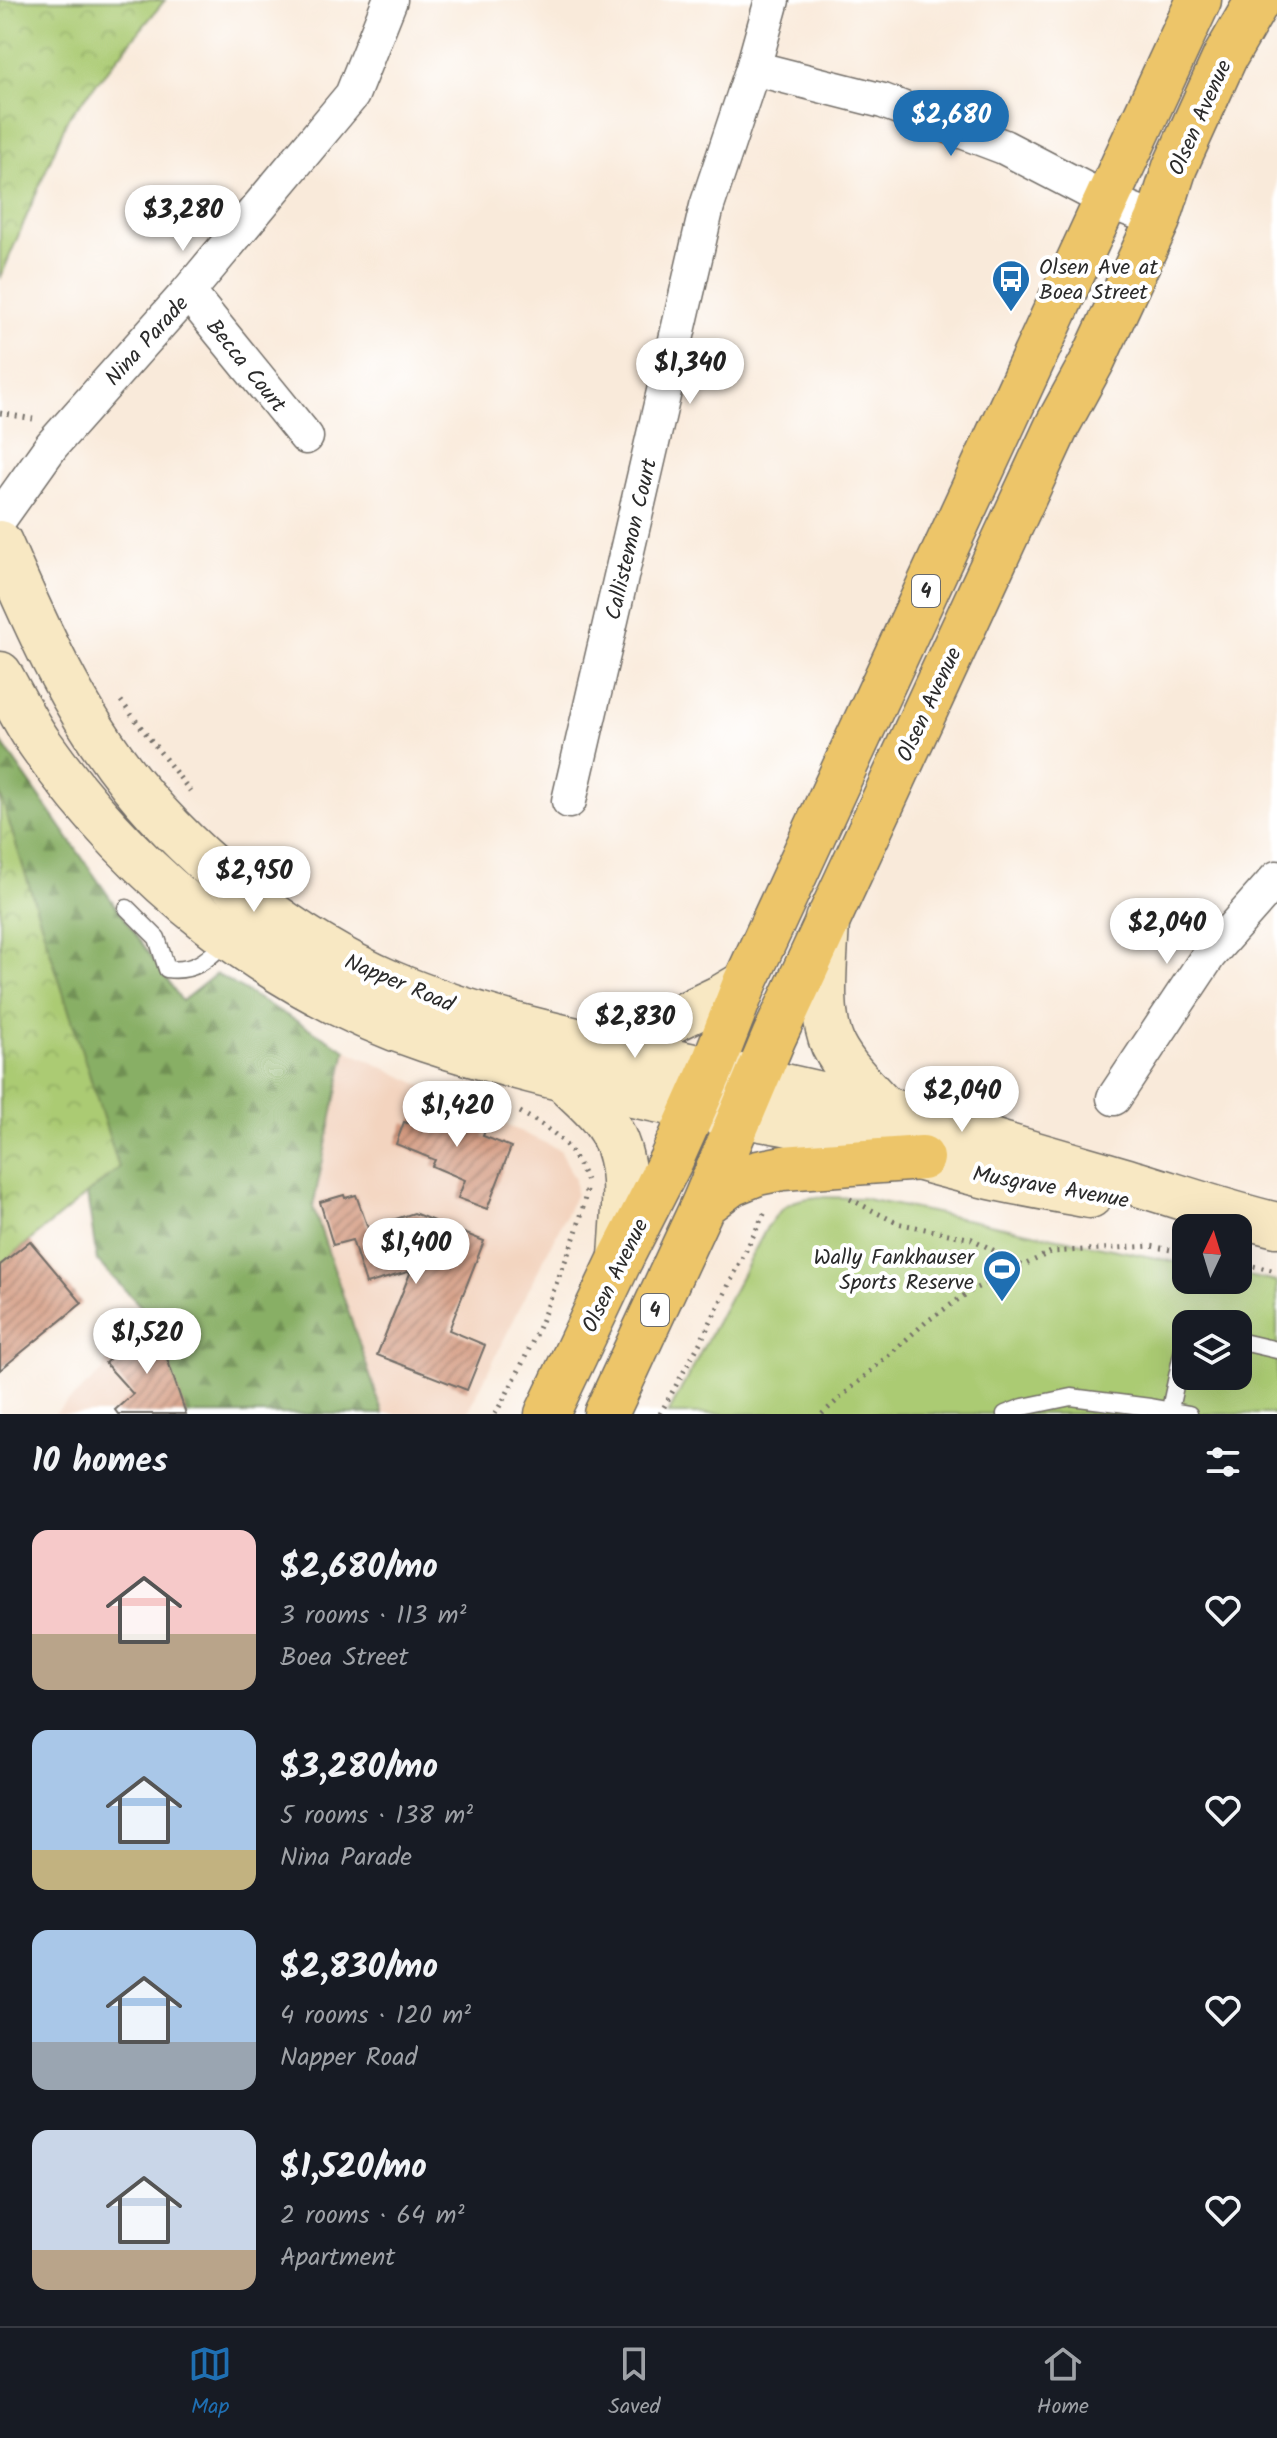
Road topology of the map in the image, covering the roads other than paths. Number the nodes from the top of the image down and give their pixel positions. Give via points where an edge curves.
1 (390, 0) edge
2 (772, 0) edge
3 (1199, 0) edge
4 (1258, 0) edge
5 (753, 68) junction
6 (1106, 200) junction
7 (1158, 220) junction
8 (188, 292) junction
9 (306, 437) dead end
10 (0, 518) edge
11 (0, 543) edge
12 (0, 674) edge
13 (569, 801) dead end
14 (1277, 878) edge
15 (127, 908) dead end
16 (827, 920) junction
17 (229, 938) junction
18 (745, 983) junction
19 (562, 1058) junction
20 (703, 1089) junction
21 (748, 1098) junction
22 (1114, 1098) dead end
23 (885, 1109) junction
24 (922, 1158) junction
25 (703, 1205) junction
26 (1223, 1212) junction
27 (1277, 1225) edge
28 (621, 1258) junction
29 (1252, 1344) edge
30 (1277, 1350) edge
31 (1174, 1390) edge
32 (1170, 1409) junction
33 (547, 1414) edge
34 (606, 1414) edge
35 (1005, 1414) edge
36 (1189, 1414) edge

1 - 8 street, Nina Parade via 352,95
2 - 5 street, Callistemon Court
3 - 6 main road, Olsen Avenue / 4
4 - 7 main road, Olsen Avenue / 4 via 1206,98
5 - 6 street via 897,106 1004,147
5 - 13 street, Callistemon Court via 707,206
6 - 7 street
6 - 18 main road, Olsen Avenue / 4
7 - 16 main road, Olsen Avenue / 4
8 - 9 street, Becca Court
8 - 10 street, Nina Parade via 52,445
11 - 19 main road, Napper Road via 58,672 133,786 180,837 293,928 335,954
12 - 17 main road, Napper Road via 39,742 91,812
14 - 22 street via 1209,955
15 - 17 lane via 157,938 167,969 181,971 207,960
16 - 21 main road, Olsen Avenue / 4
16 - 23 main road via 829,1034 861,1084
17 - 19 main road, Napper Road via 326,999 425,1040
18 - 19 main road via 667,1023
18 - 20 main road, Olsen Avenue / 4
19 - 20 main road, Napper Road
19 - 28 main road via 621,1156
20 - 21 main road, Musgrave Avenue
20 - 28 main road, Olsen Avenue / 4
21 - 23 main road, Musgrave Avenue
21 - 24 main road, Musgrave Avenue via 786,1124
21 - 25 main road, Olsen Avenue / 4
23 - 26 main road, Musgrave Avenue
24 - 25 main road via 758,1173 731,1184
24 - 26 main road, Musgrave Avenue via 1094,1197
25 - 34 main road, Olsen Avenue / 4
26 - 27 main road, Musgrave Avenue
28 - 33 main road, Olsen Avenue / 4
29 - 30 lane
31 - 32 lane
32 - 35 lane via 1071,1397
32 - 36 lane

